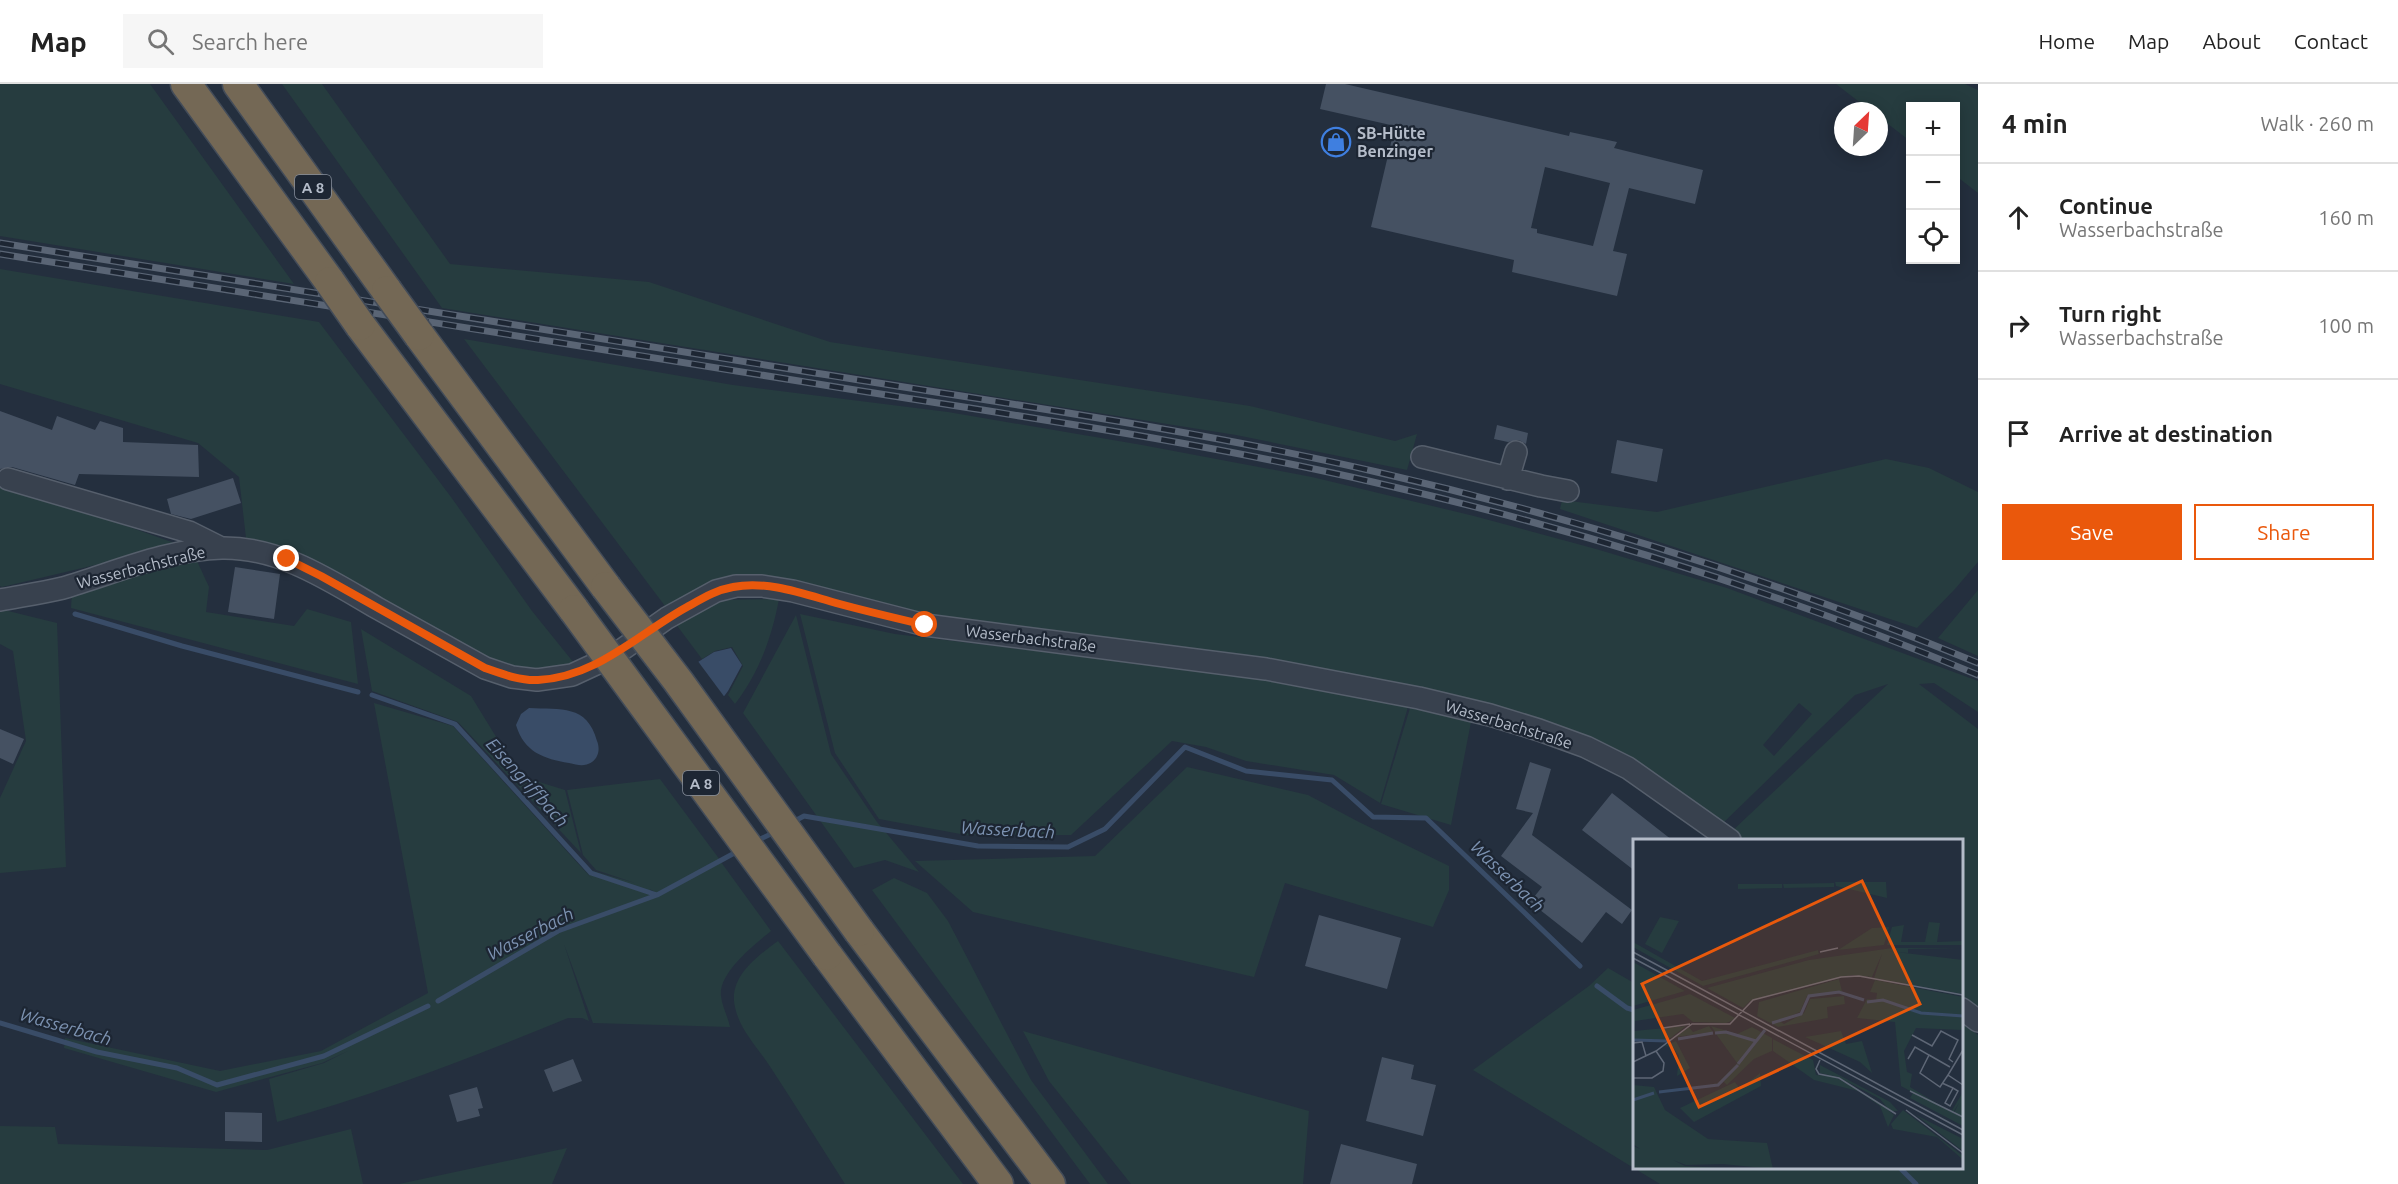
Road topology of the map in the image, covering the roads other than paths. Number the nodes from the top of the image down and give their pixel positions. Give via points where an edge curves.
1 (186, 84) edge
2 (238, 84) edge
3 (1516, 452) dead end
4 (1422, 457) dead end
5 (8, 479) dead end
6 (1509, 479) junction
7 (1568, 490) dead end
8 (220, 548) junction
9 (0, 600) edge
10 (1729, 839) edge
11 (1963, 1010) edge
12 (1978, 1021) edge
13 (998, 1184) edge
14 (1050, 1184) edge

1 - 13 highway, A 8, bridge via 360,325
2 - 14 highway, A 8, bridge via 419,335
3 - 6 street
4 - 6 street
5 - 8 street via 189,532
6 - 7 street
8 - 9 street, Wasserbachstraße via 167,557 59,589
8 - 10 street, Wasserbachstraße via 259,551 287,559 485,668 537,680 572,675 613,656 667,618 716,591 762,586 925,625 1333,681 1490,716 1586,747 1628,768
11 - 12 street

